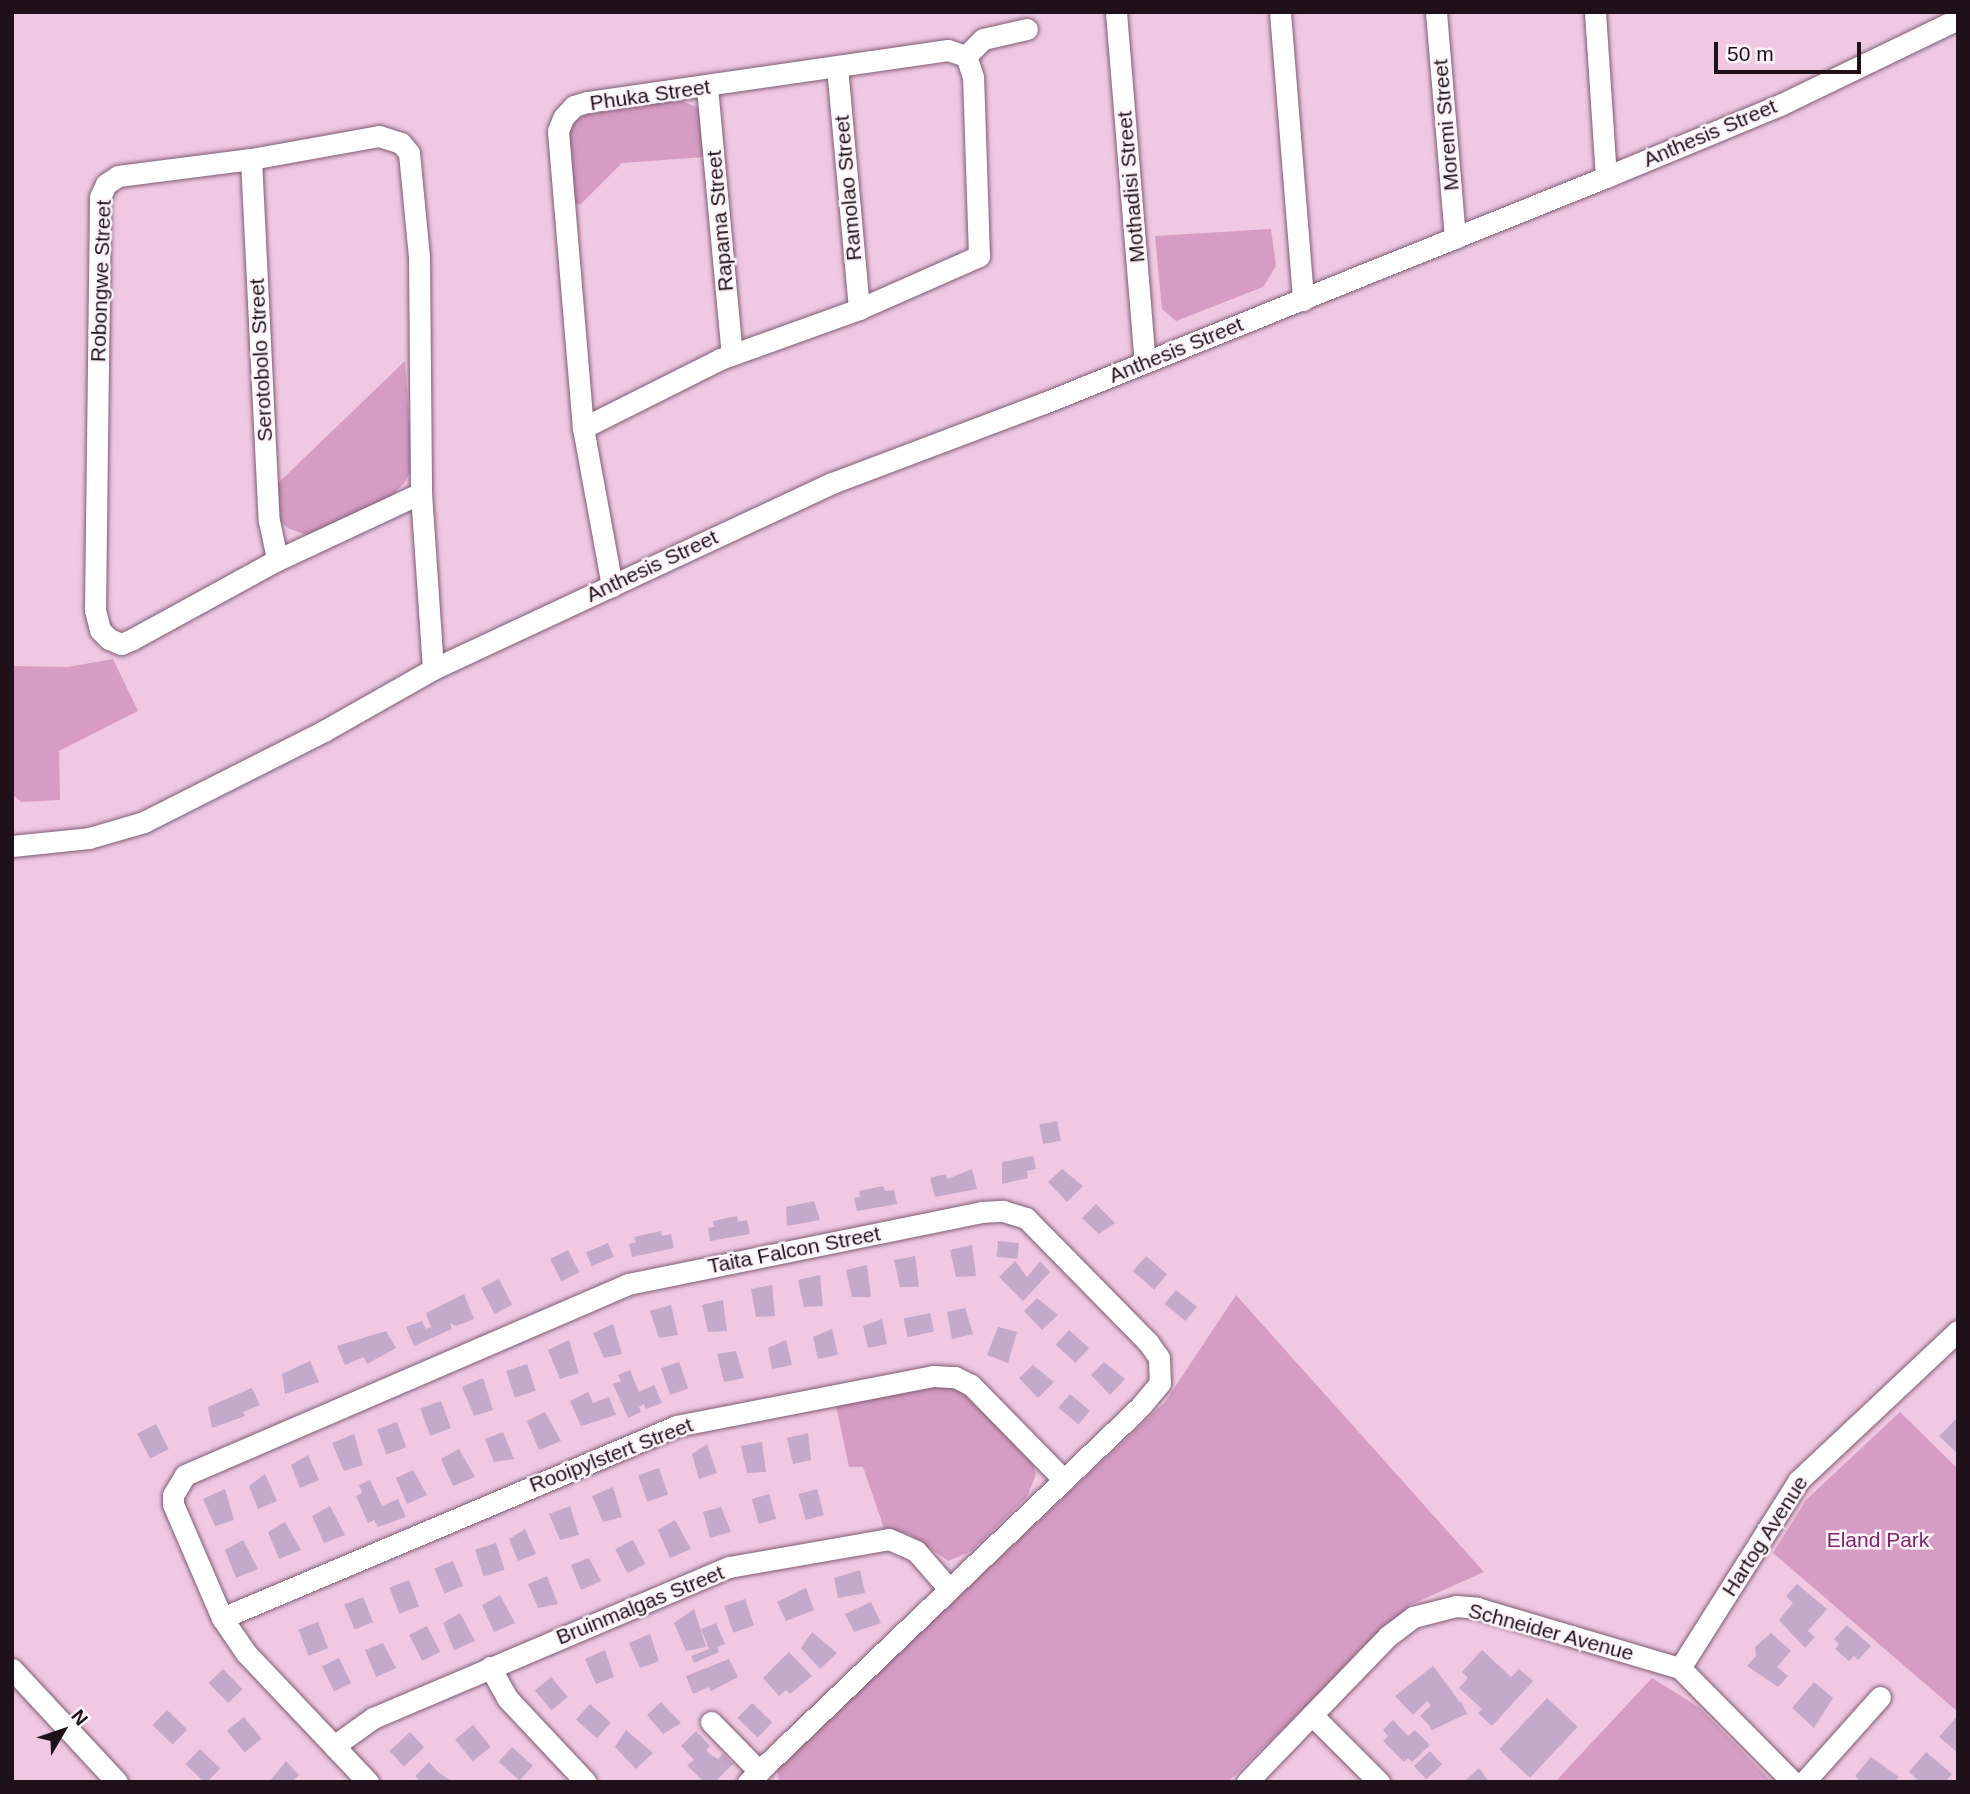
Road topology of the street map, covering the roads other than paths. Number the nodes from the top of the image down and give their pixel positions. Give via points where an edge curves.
1 (1116, 12) edge
2 (1280, 12) edge
3 (1436, 12) edge
4 (1595, 12) edge
5 (1958, 19) edge
6 (1027, 29) dead end
7 (966, 56) junction
8 (837, 68) junction
9 (708, 87) junction
10 (251, 159) junction
11 (1606, 177) junction
12 (1455, 238) junction
13 (1303, 300) junction
14 (859, 309) junction
15 (732, 354) junction
16 (1145, 362) junction
17 (583, 428) junction
18 (421, 493) junction
19 (277, 560) junction
20 (612, 586) junction
21 (433, 669) junction
22 (12, 846) edge
23 (1958, 1331) edge
24 (1064, 1480) junction
25 (949, 1589) junction
26 (222, 1618) junction
27 (490, 1667) junction
28 (1680, 1668) junction
29 (12, 1670) edge
30 (1880, 1698) dead end
31 (1312, 1715) junction
32 (711, 1722) dead end
33 (334, 1746) junction
34 (753, 1777) edge
35 (117, 1782) edge
36 (368, 1782) edge
37 (586, 1782) edge
38 (1247, 1782) edge
39 (1379, 1782) edge
40 (1793, 1782) edge
41 (1804, 1782) edge

1 - 16 street, Mothadisi Street
2 - 13 street
3 - 12 street, Moremi Street
4 - 11 street
5 - 11 street, Anthesis Street via 1780,104
6 - 7 street via 983,39
7 - 8 street, Phuka Street via 948,50
7 - 14 street via 973,76 979,256
8 - 9 street, Phuka Street
8 - 14 street, Ramolao Street
9 - 15 street, Rapama Street
9 - 17 street, Phuka Street via 587,102 574,106 558,131
10 - 18 street, Robongwe Street via 379,136 401,143 409,153 419,257
10 - 19 street, Serotobolo Street via 269,521
10 - 19 street, Robongwe Street via 118,176 106,184 100,197 95,610 100,630 121,644
11 - 12 street, Anthesis Street
12 - 13 street, Anthesis Street
13 - 16 street, Anthesis Street
14 - 15 street
15 - 17 street
16 - 20 street, Anthesis Street via 832,483
17 - 20 street, Phuka Street
18 - 19 street, Robongwe Street
18 - 21 street, Robongwe Street
20 - 21 street, Anthesis Street
21 - 22 street, Anthesis Street via 324,731 144,821 89,838
23 - 28 street, Hartog Avenue via 1798,1481
24 - 25 street, Taita Falcon Street
24 - 26 street, Rooipylstert Street via 971,1385 956,1377 933,1376 676,1426
24 - 26 street, Taita Falcon Street via 1153,1394 1161,1377 1159,1358 1039,1228 1013,1213 981,1212 628,1284 193,1469 180,1481 173,1504
25 - 27 street, Bruinmalgas Street via 926,1559 908,1546 889,1539 869,1541 718,1570
25 - 34 street, Taita Falcon Street
26 - 33 street, Taita Falcon Street via 246,1653
27 - 33 street, Bruinmalgas Street via 364,1723
27 - 37 street via 507,1698
28 - 31 street, Schneider Avenue via 1477,1608 1445,1607 1413,1617 1388,1636
28 - 40 street, Schneider Avenue
29 - 35 street
30 - 41 street
31 - 38 street, Schneider Avenue
31 - 39 street
32 - 34 street
33 - 36 street, Taita Falcon Street

